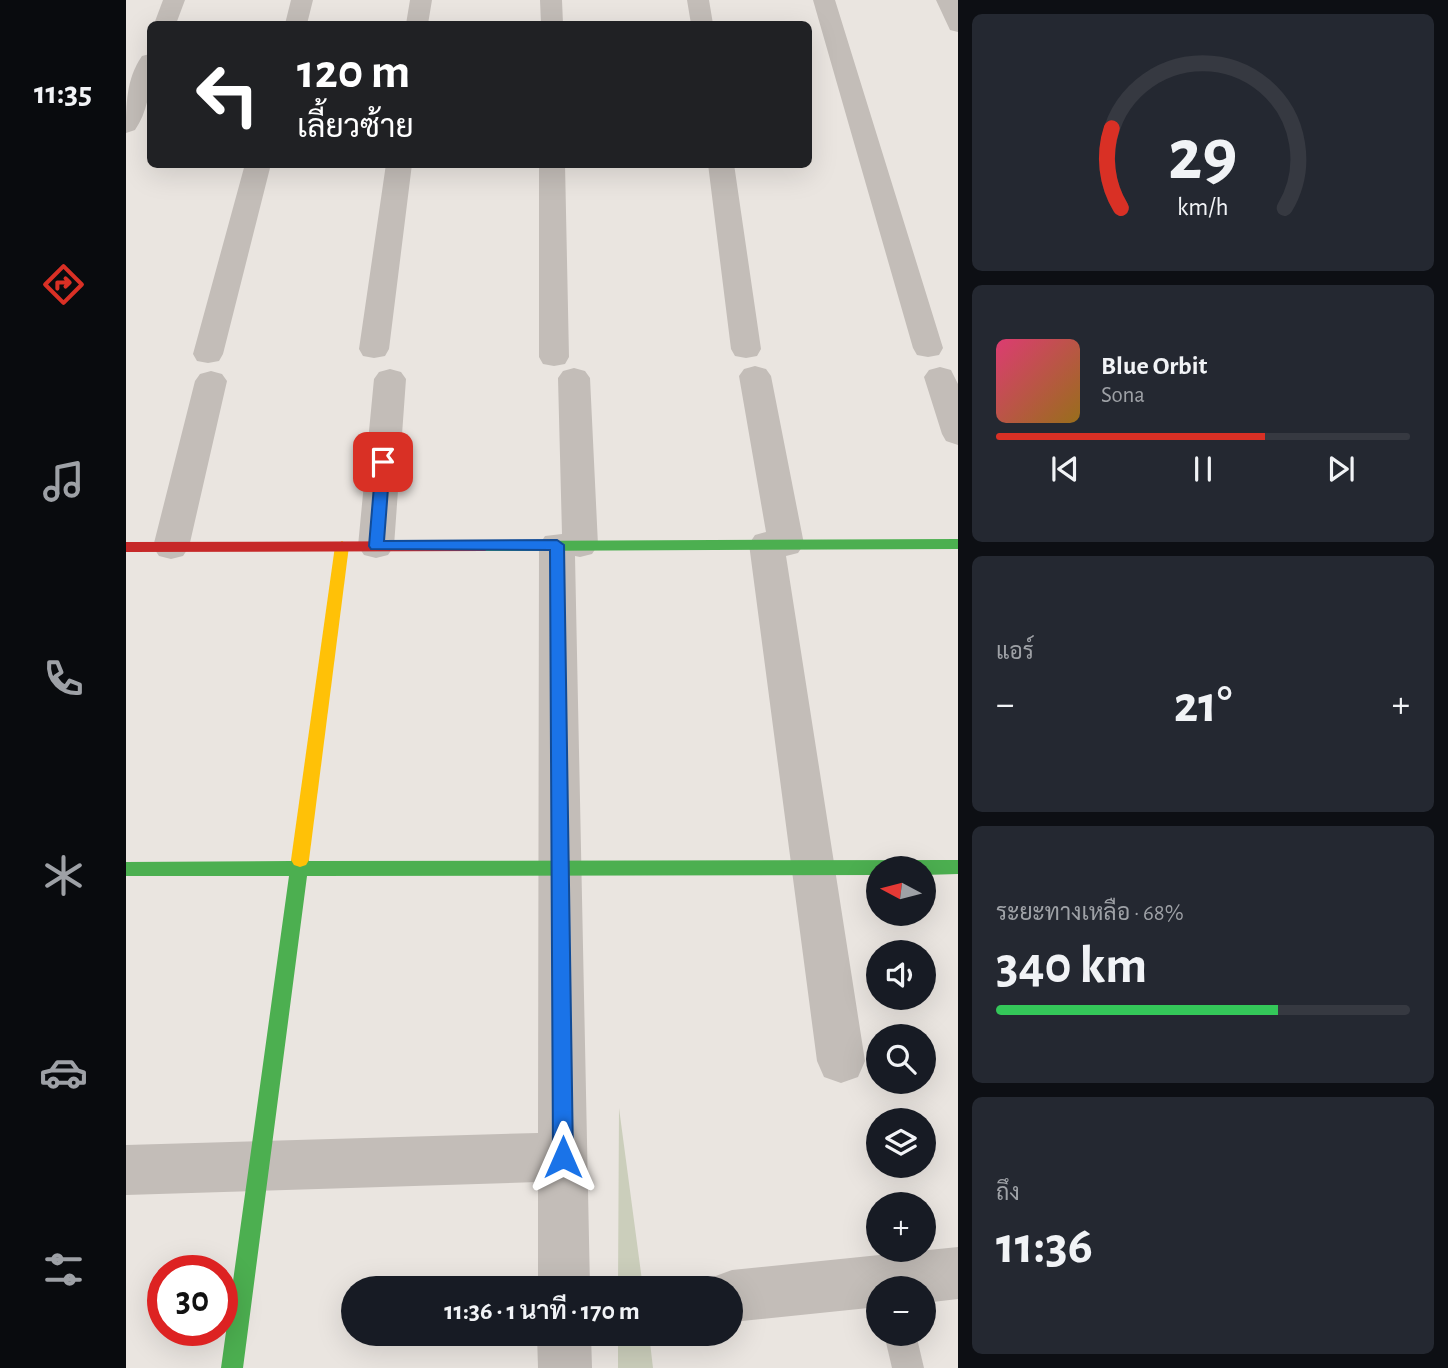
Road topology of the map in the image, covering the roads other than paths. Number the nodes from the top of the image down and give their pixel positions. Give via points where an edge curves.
1 (174, 0) edge
2 (302, 0) edge
3 (421, 0) edge
4 (551, 0) edge
5 (698, 0) edge
6 (824, 0) edge
7 (947, 0) edge
8 (166, 21) edge
9 (297, 21) edge
10 (418, 21) edge
11 (552, 21) edge
12 (702, 21) edge
13 (958, 25) edge
14 (147, 69) edge
15 (126, 125) edge
16 (257, 168) edge
17 (398, 168) edge
18 (552, 168) edge
19 (721, 168) edge
20 (928, 348) dead end
21 (374, 349) dead end
22 (940, 377) dead end
23 (390, 379) dead end
24 (958, 435) edge
25 (776, 544) junction
26 (958, 544) edge
27 (569, 545) junction
28 (342, 546) junction
29 (376, 546) junction
30 (171, 547) junction
31 (127, 550) edge
32 (958, 867) edge
33 (560, 868) junction
34 (813, 868) junction
35 (126, 869) edge
36 (299, 869) junction
37 (841, 1061) dead end
38 (563, 1157) junction
39 (259, 1166) junction
40 (126, 1170) edge
41 (958, 1273) edge
42 (564, 1276) edge
43 (936, 1276) edge
44 (866, 1286) edge
45 (743, 1295) edge
46 (564, 1346) edge
47 (903, 1346) edge
48 (232, 1368) edge
49 (565, 1368) edge
50 (908, 1368) edge

1 - 8 street
2 - 9 street
3 - 10 street
4 - 11 street
5 - 12 street
6 - 20 street
7 - 13 street
14 - 15 street
16 - 30 street
17 - 21 street
18 - 27 street
19 - 25 street
22 - 24 street
23 - 29 street
25 - 26 street
25 - 27 street
25 - 34 street
27 - 29 street
27 - 33 street
28 - 29 street
28 - 30 street
28 - 36 street
30 - 31 street
32 - 34 street
33 - 34 street
33 - 36 street
33 - 38 street
34 - 37 street
35 - 36 street
36 - 39 street
38 - 39 street
38 - 42 street
39 - 40 street
39 - 48 street
41 - 43 street
44 - 45 street
46 - 49 street
47 - 50 lane

